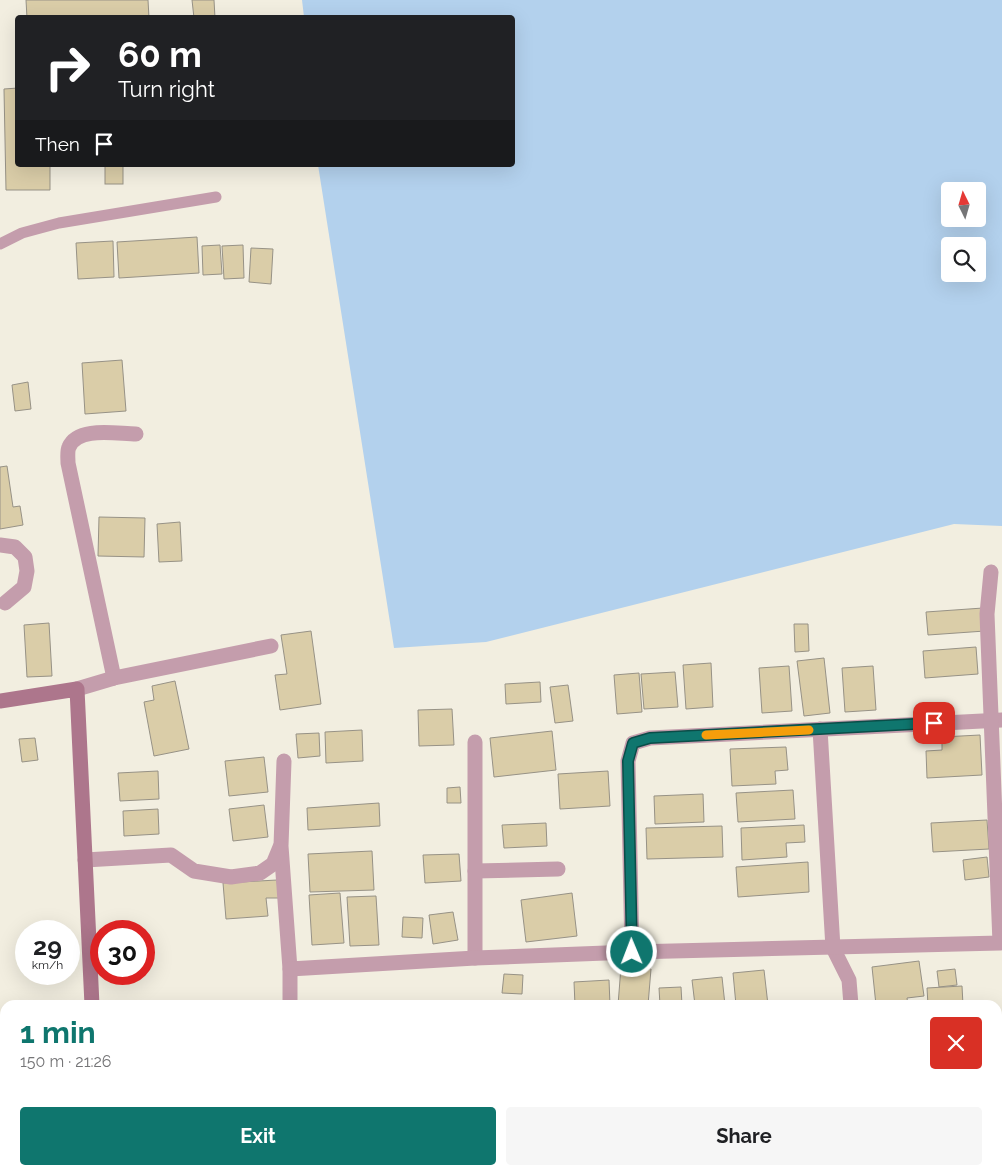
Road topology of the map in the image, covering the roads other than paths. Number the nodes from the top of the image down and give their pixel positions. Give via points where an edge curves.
1 (216, 197) dead end
2 (0, 244) edge
3 (136, 434) dead end
4 (0, 546) edge
5 (991, 572) dead end
6 (5, 603) dead end
7 (271, 646) dead end
8 (114, 678) junction
9 (76, 689) junction
10 (0, 701) edge
11 (996, 720) edge
12 (820, 729) junction
13 (475, 742) dead end
14 (284, 761) dead end
15 (281, 846) junction
16 (85, 860) junction
17 (558, 868) dead end
18 (475, 871) junction
19 (1001, 943) edge
20 (833, 948) junction
21 (632, 952) junction
22 (475, 958) junction
23 (290, 968) junction
24 (92, 1000) edge
25 (290, 1000) edge
26 (851, 1000) edge

1 - 2 lane via 59,223 22,233
3 - 8 street via 87,434 74,439 68,448 68,463
4 - 6 street via 15,547 25,557 27,572 24,587
5 - 11 street via 987,614
7 - 8 street
8 - 9 street
9 - 10 street
9 - 16 street
11 - 12 street
11 - 19 street
12 - 20 street
12 - 21 street via 650,738 633,743 628,761
13 - 18 street
14 - 15 street
15 - 16 street via 273,864 260,872 230,877 194,871 171,854
15 - 23 street
16 - 24 street
17 - 18 street
18 - 22 street
19 - 20 street
20 - 21 street
20 - 26 street via 849,980
21 - 22 street
22 - 23 street
23 - 25 street

